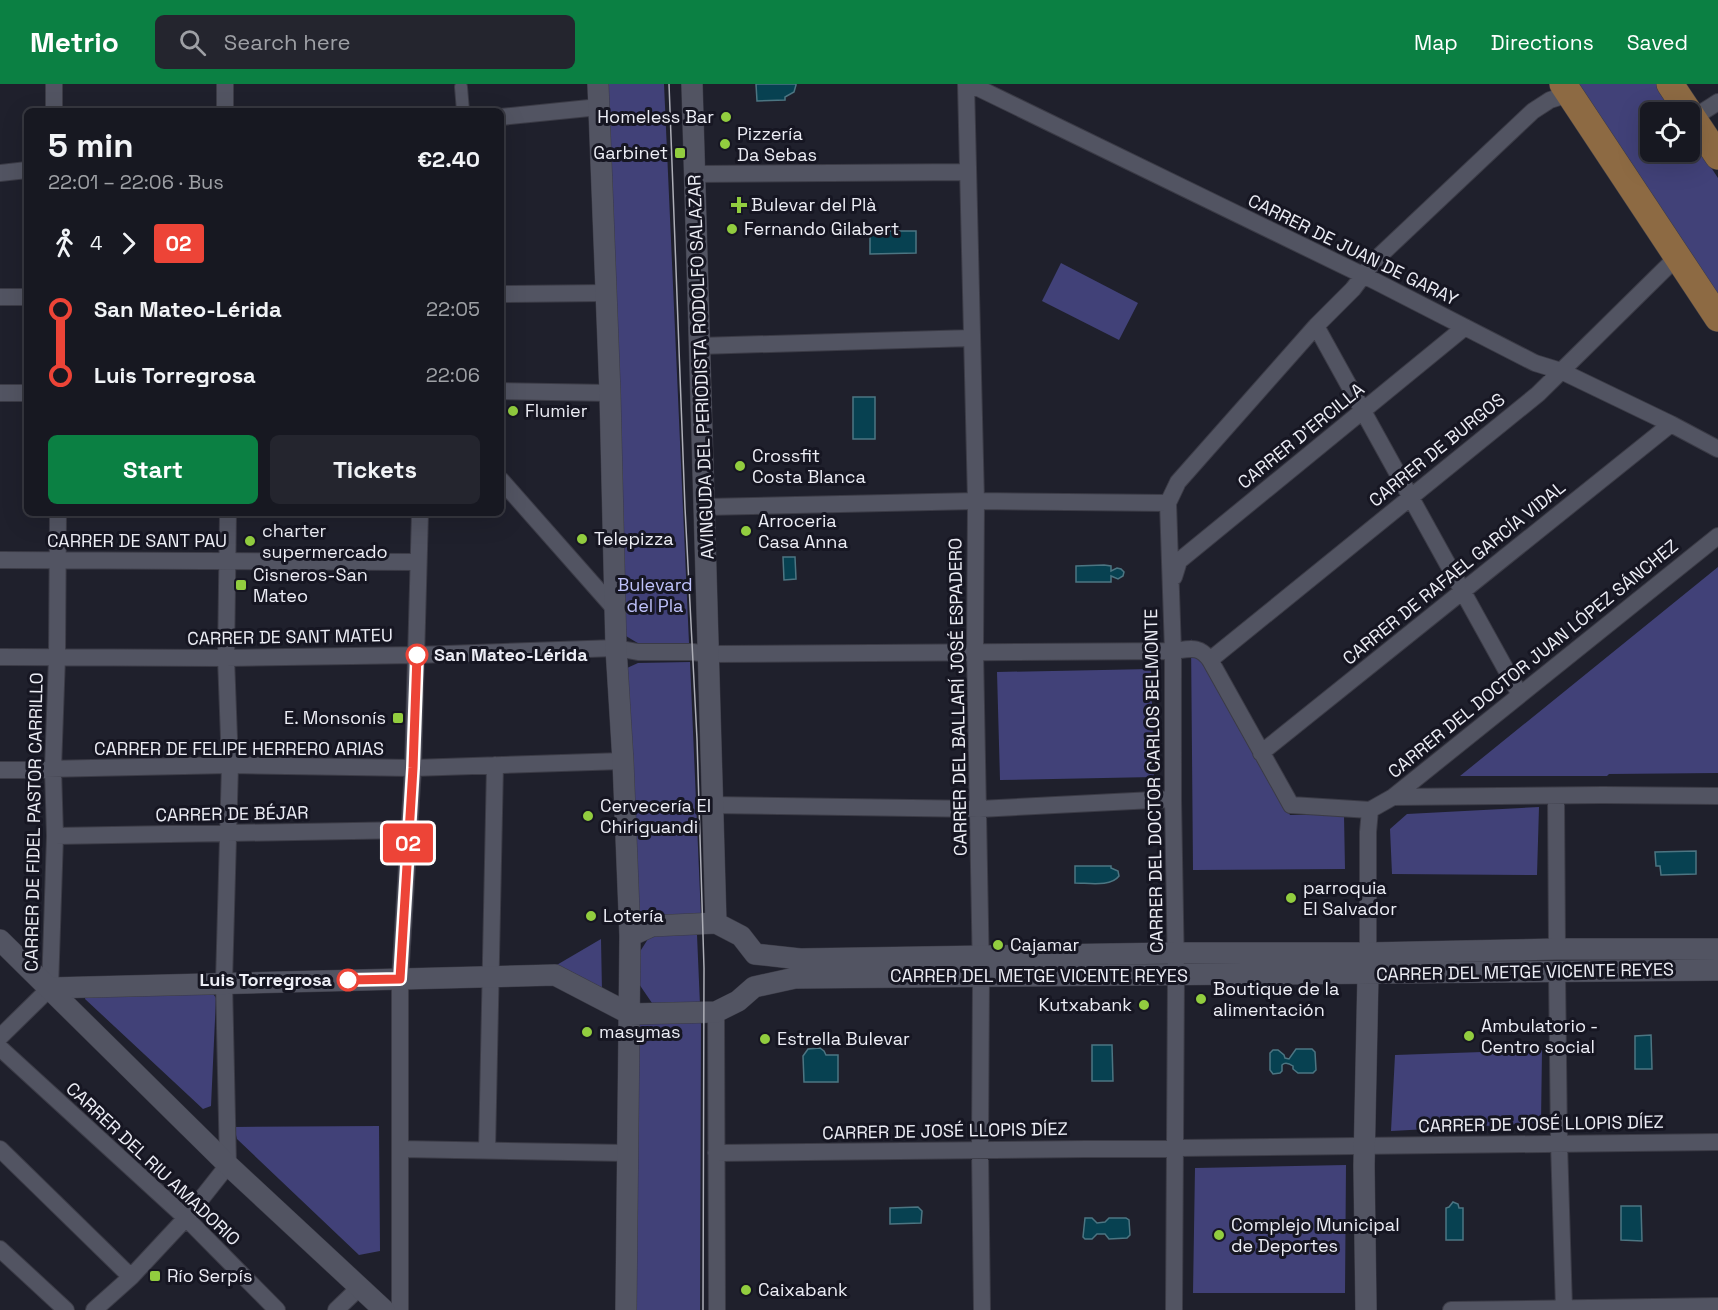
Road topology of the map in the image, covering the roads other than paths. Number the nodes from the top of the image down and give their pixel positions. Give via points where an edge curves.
1 (54, 84) edge
2 (225, 84) edge
3 (598, 84) edge
4 (692, 84) edge
5 (968, 84) edge
6 (1670, 84) edge
7 (460, 87) dead end
8 (1566, 89) edge
9 (1682, 102) edge
10 (1718, 102) edge
11 (599, 107) junction
12 (54, 108) edge
13 (225, 108) edge
14 (463, 108) edge
15 (1700, 114) edge
16 (504, 117) edge
17 (1700, 129) edge
18 (1718, 156) edge
19 (24, 170) edge
20 (968, 172) junction
21 (0, 173) edge
22 (695, 174) junction
23 (1677, 257) junction
24 (1363, 276) junction
25 (606, 293) junction
26 (504, 294) edge
27 (0, 297) edge
28 (24, 297) edge
29 (1718, 318) edge
30 (1316, 326) junction
31 (1465, 327) junction
32 (972, 338) junction
33 (699, 346) junction
34 (1561, 371) junction
35 (504, 391) edge
36 (0, 393) edge
37 (24, 393) edge
38 (610, 393) junction
39 (1363, 410) junction
40 (1671, 424) junction
41 (1718, 449) edge
42 (504, 483) edge
43 (1411, 497) junction
44 (976, 501) junction
45 (1168, 503) junction
46 (705, 507) junction
47 (58, 516) edge
48 (228, 516) edge
49 (420, 516) edge
50 (1718, 536) edge
51 (0, 560) edge
52 (58, 561) junction
53 (227, 561) junction
54 (418, 562) junction
55 (1172, 583) junction
56 (1462, 590) junction
57 (614, 608) junction
58 (616, 648) junction
59 (975, 651) junction
60 (1173, 651) junction
61 (708, 654) junction
62 (417, 655) junction
63 (0, 657) edge
64 (57, 657) junction
65 (226, 658) junction
66 (1210, 660) junction
67 (1520, 695) junction
68 (1261, 753) junction
69 (623, 761) junction
70 (230, 765) junction
71 (495, 765) junction
72 (413, 768) junction
73 (53, 769) junction
74 (0, 770) edge
75 (1556, 796) junction
76 (1718, 796) edge
77 (1393, 797) junction
78 (1173, 799) junction
79 (712, 805) junction
80 (979, 809) junction
81 (1370, 810) junction
82 (409, 830) junction
83 (228, 834) junction
84 (55, 836) junction
85 (716, 923) junction
86 (630, 936) junction
87 (0, 940) edge
88 (1557, 949) junction
89 (1718, 950) edge
90 (1175, 952) junction
91 (1368, 953) junction
92 (754, 954) junction
93 (981, 966) junction
94 (1718, 970) edge
95 (1557, 972) junction
96 (1368, 974) junction
97 (1176, 975) junction
98 (491, 977) junction
99 (400, 979) junction
100 (224, 982) junction
101 (754, 987) junction
102 (50, 988) junction
103 (716, 1012) junction
104 (630, 1014) junction
105 (0, 1037) edge
106 (0, 1048) edge
107 (1718, 1142) edge
108 (1559, 1143) junction
109 (1365, 1146) junction
110 (1174, 1148) junction
111 (0, 1149) edge
112 (401, 1149) junction
113 (487, 1150) junction
114 (980, 1150) junction
115 (627, 1153) junction
116 (716, 1153) junction
117 (228, 1166) junction
118 (186, 1218) junction
119 (0, 1249) edge
120 (131, 1278) junction
121 (360, 1287) junction
122 (1718, 1306) edge
123 (1564, 1308) junction
124 (66, 1310) edge
125 (94, 1310) edge
126 (277, 1310) edge
127 (336, 1310) edge
128 (384, 1310) edge
129 (400, 1310) edge
130 (626, 1310) edge
131 (717, 1310) edge
132 (982, 1310) edge
133 (1174, 1310) edge
134 (1366, 1310) edge
135 (1451, 1310) edge

1 - 12 street
2 - 13 street
3 - 11 street
4 - 22 street, AVINGUDA DEL PERIODISTA RODOLFO SALAZAR
5 - 20 street, CARRER DEL BALLARÍ JOSÉ ESPADERO
5 - 24 street, CARRER DE JUAN DE GARAY
6 - 9 main road
7 - 14 street
8 - 23 main road
8 - 24 street via 1533,111 1374,261
10 - 15 street
11 - 16 street
11 - 25 street
17 - 18 main road
19 - 21 street
20 - 22 street
20 - 32 street, CARRER DEL BALLARÍ JOSÉ ESPADERO
22 - 33 street, AVINGUDA DEL PERIODISTA RODOLFO SALAZAR
23 - 29 main road
23 - 34 street, CARRER DE BURGOS
24 - 30 street
24 - 31 street, CARRER DE JUAN DE GARAY
25 - 26 street
25 - 38 street
27 - 28 street
30 - 39 street
30 - 45 street via 1178,482
31 - 34 street, CARRER DE JUAN DE GARAY via 1535,363
31 - 39 street, CARRER D'ERCILLA
32 - 33 street
32 - 44 street, CARRER DEL BALLARÍ JOSÉ ESPADERO
33 - 46 street, AVINGUDA DEL PERIODISTA RODOLFO SALAZAR
34 - 40 street, CARRER DE JUAN DE GARAY
34 - 43 street, CARRER DE BURGOS
35 - 38 street
36 - 37 street
38 - 57 street
39 - 43 street
39 - 55 street, CARRER D'ERCILLA via 1179,561
40 - 41 street, CARRER DE JUAN DE GARAY
40 - 56 street, CARRER DE RAFAEL GARCÍA VIDAL
42 - 57 street
43 - 56 street
43 - 66 street, CARRER DE BURGOS
44 - 45 street
44 - 46 street
44 - 59 street, CARRER DEL BALLARÍ JOSÉ ESPADERO
45 - 55 street, CARRER DEL DOCTOR CARLOS BELMONTE
46 - 61 street, AVINGUDA DEL PERIODISTA RODOLFO SALAZAR
47 - 52 street, CARRER DE FIDEL PASTOR CARRILLO
48 - 53 street
49 - 54 street
50 - 67 street, CARRER DEL DOCTOR JUAN LÓPEZ SÁNCHEZ
51 - 52 street, CARRER DE SANT PAU
52 - 53 street, CARRER DE SANT PAU
52 - 64 street, CARRER DE FIDEL PASTOR CARRILLO
53 - 54 street, CARRER DE SANT PAU
53 - 65 street
54 - 62 street
55 - 60 street, CARRER DEL DOCTOR CARLOS BELMONTE
56 - 67 street
56 - 68 street, CARRER DE RAFAEL GARCÍA VIDAL
57 - 58 street
58 - 61 street, CARRER DE SANT MATEU
58 - 62 street, CARRER DE SANT MATEU
58 - 69 street
59 - 60 street, CARRER DE SANT MATEU
59 - 61 street, CARRER DE SANT MATEU
59 - 80 street, CARRER DEL BALLARÍ JOSÉ ESPADERO
60 - 66 street, CARRER DE SANT MATEU via 1198,649
60 - 78 street, CARRER DEL DOCTOR CARLOS BELMONTE
61 - 79 street, AVINGUDA DEL PERIODISTA RODOLFO SALAZAR
62 - 65 street, CARRER DE SANT MATEU
62 - 72 street
63 - 64 street, CARRER DE SANT MATEU
64 - 65 street, CARRER DE SANT MATEU
64 - 73 street, CARRER DE FIDEL PASTOR CARRILLO
65 - 70 street
66 - 68 street
67 - 77 street, CARRER DEL DOCTOR JUAN LÓPEZ SÁNCHEZ
68 - 81 street via 1291,805
69 - 71 street, CARRER DE FELIPE HERRERO ARIAS
69 - 86 street
70 - 72 street, CARRER DE FELIPE HERRERO ARIAS
70 - 73 street, CARRER DE FELIPE HERRERO ARIAS
70 - 83 street
71 - 72 street, CARRER DE FELIPE HERRERO ARIAS
71 - 98 street
72 - 82 street
73 - 74 street, CARRER DE FELIPE HERRERO ARIAS
73 - 84 street, CARRER DE FIDEL PASTOR CARRILLO
75 - 76 street
75 - 77 street
75 - 88 street
77 - 81 street, CARRER DEL DOCTOR JUAN LÓPEZ SÁNCHEZ
78 - 80 street
78 - 90 street, CARRER DEL DOCTOR CARLOS BELMONTE
79 - 80 street
79 - 85 street, AVINGUDA DEL PERIODISTA RODOLFO SALAZAR
80 - 93 street, CARRER DEL BALLARÍ JOSÉ ESPADERO
81 - 91 street
82 - 83 street, CARRER DE BÉJAR
82 - 99 street
83 - 84 street, CARRER DE BÉJAR
83 - 100 street
84 - 102 street, CARRER DE FIDEL PASTOR CARRILLO
85 - 86 street via 652,926
85 - 92 street via 741,936
86 - 104 street
87 - 102 street
88 - 89 street, CARRER DEL METGE VICENTE REYES
88 - 91 street, CARRER DEL METGE VICENTE REYES
90 - 91 street, CARRER DEL METGE VICENTE REYES
90 - 93 street, CARRER DEL METGE VICENTE REYES
90 - 97 street, CARRER DEL DOCTOR CARLOS BELMONTE
91 - 96 street
92 - 93 street, CARRER DEL METGE VICENTE REYES
92 - 101 street
93 - 97 street, CARRER DEL METGE VICENTE REYES
93 - 101 street, CARRER DEL METGE VICENTE REYES via 795,978
93 - 114 street, CARRER DEL BALLARÍ JOSÉ ESPADERO
94 - 95 street, CARRER DEL METGE VICENTE REYES
95 - 96 street, CARRER DEL METGE VICENTE REYES
95 - 108 street
96 - 97 street, CARRER DEL METGE VICENTE REYES
96 - 109 street
97 - 110 street, CARRER DEL DOCTOR CARLOS BELMONTE
98 - 99 street
98 - 104 street via 555,975
98 - 113 street
99 - 100 street
99 - 112 street
100 - 102 street
100 - 117 street
101 - 103 street
102 - 105 street
102 - 117 street
103 - 104 street
103 - 116 street
104 - 115 street
106 - 118 street, CARRER DEL RIU AMADORIO
107 - 108 street, CARRER DE JOSÉ LLOPIS DÍEZ
108 - 109 street, CARRER DE JOSÉ LLOPIS DÍEZ
108 - 123 street
109 - 110 street, CARRER DE JOSÉ LLOPIS DÍEZ
109 - 134 street
110 - 114 street, CARRER DE JOSÉ LLOPIS DÍEZ
110 - 133 street, CARRER DEL DOCTOR CARLOS BELMONTE
111 - 120 street
112 - 113 street
112 - 129 street
113 - 115 street
114 - 116 street, CARRER DE JOSÉ LLOPIS DÍEZ
114 - 132 street, CARRER DEL BALLARÍ JOSÉ ESPADERO
115 - 130 street
116 - 131 street
117 - 118 street
117 - 121 street
118 - 120 street
118 - 126 street, CARRER DEL RIU AMADORIO
119 - 124 street
120 - 125 street
121 - 127 street
121 - 128 street
122 - 123 street
123 - 135 street

